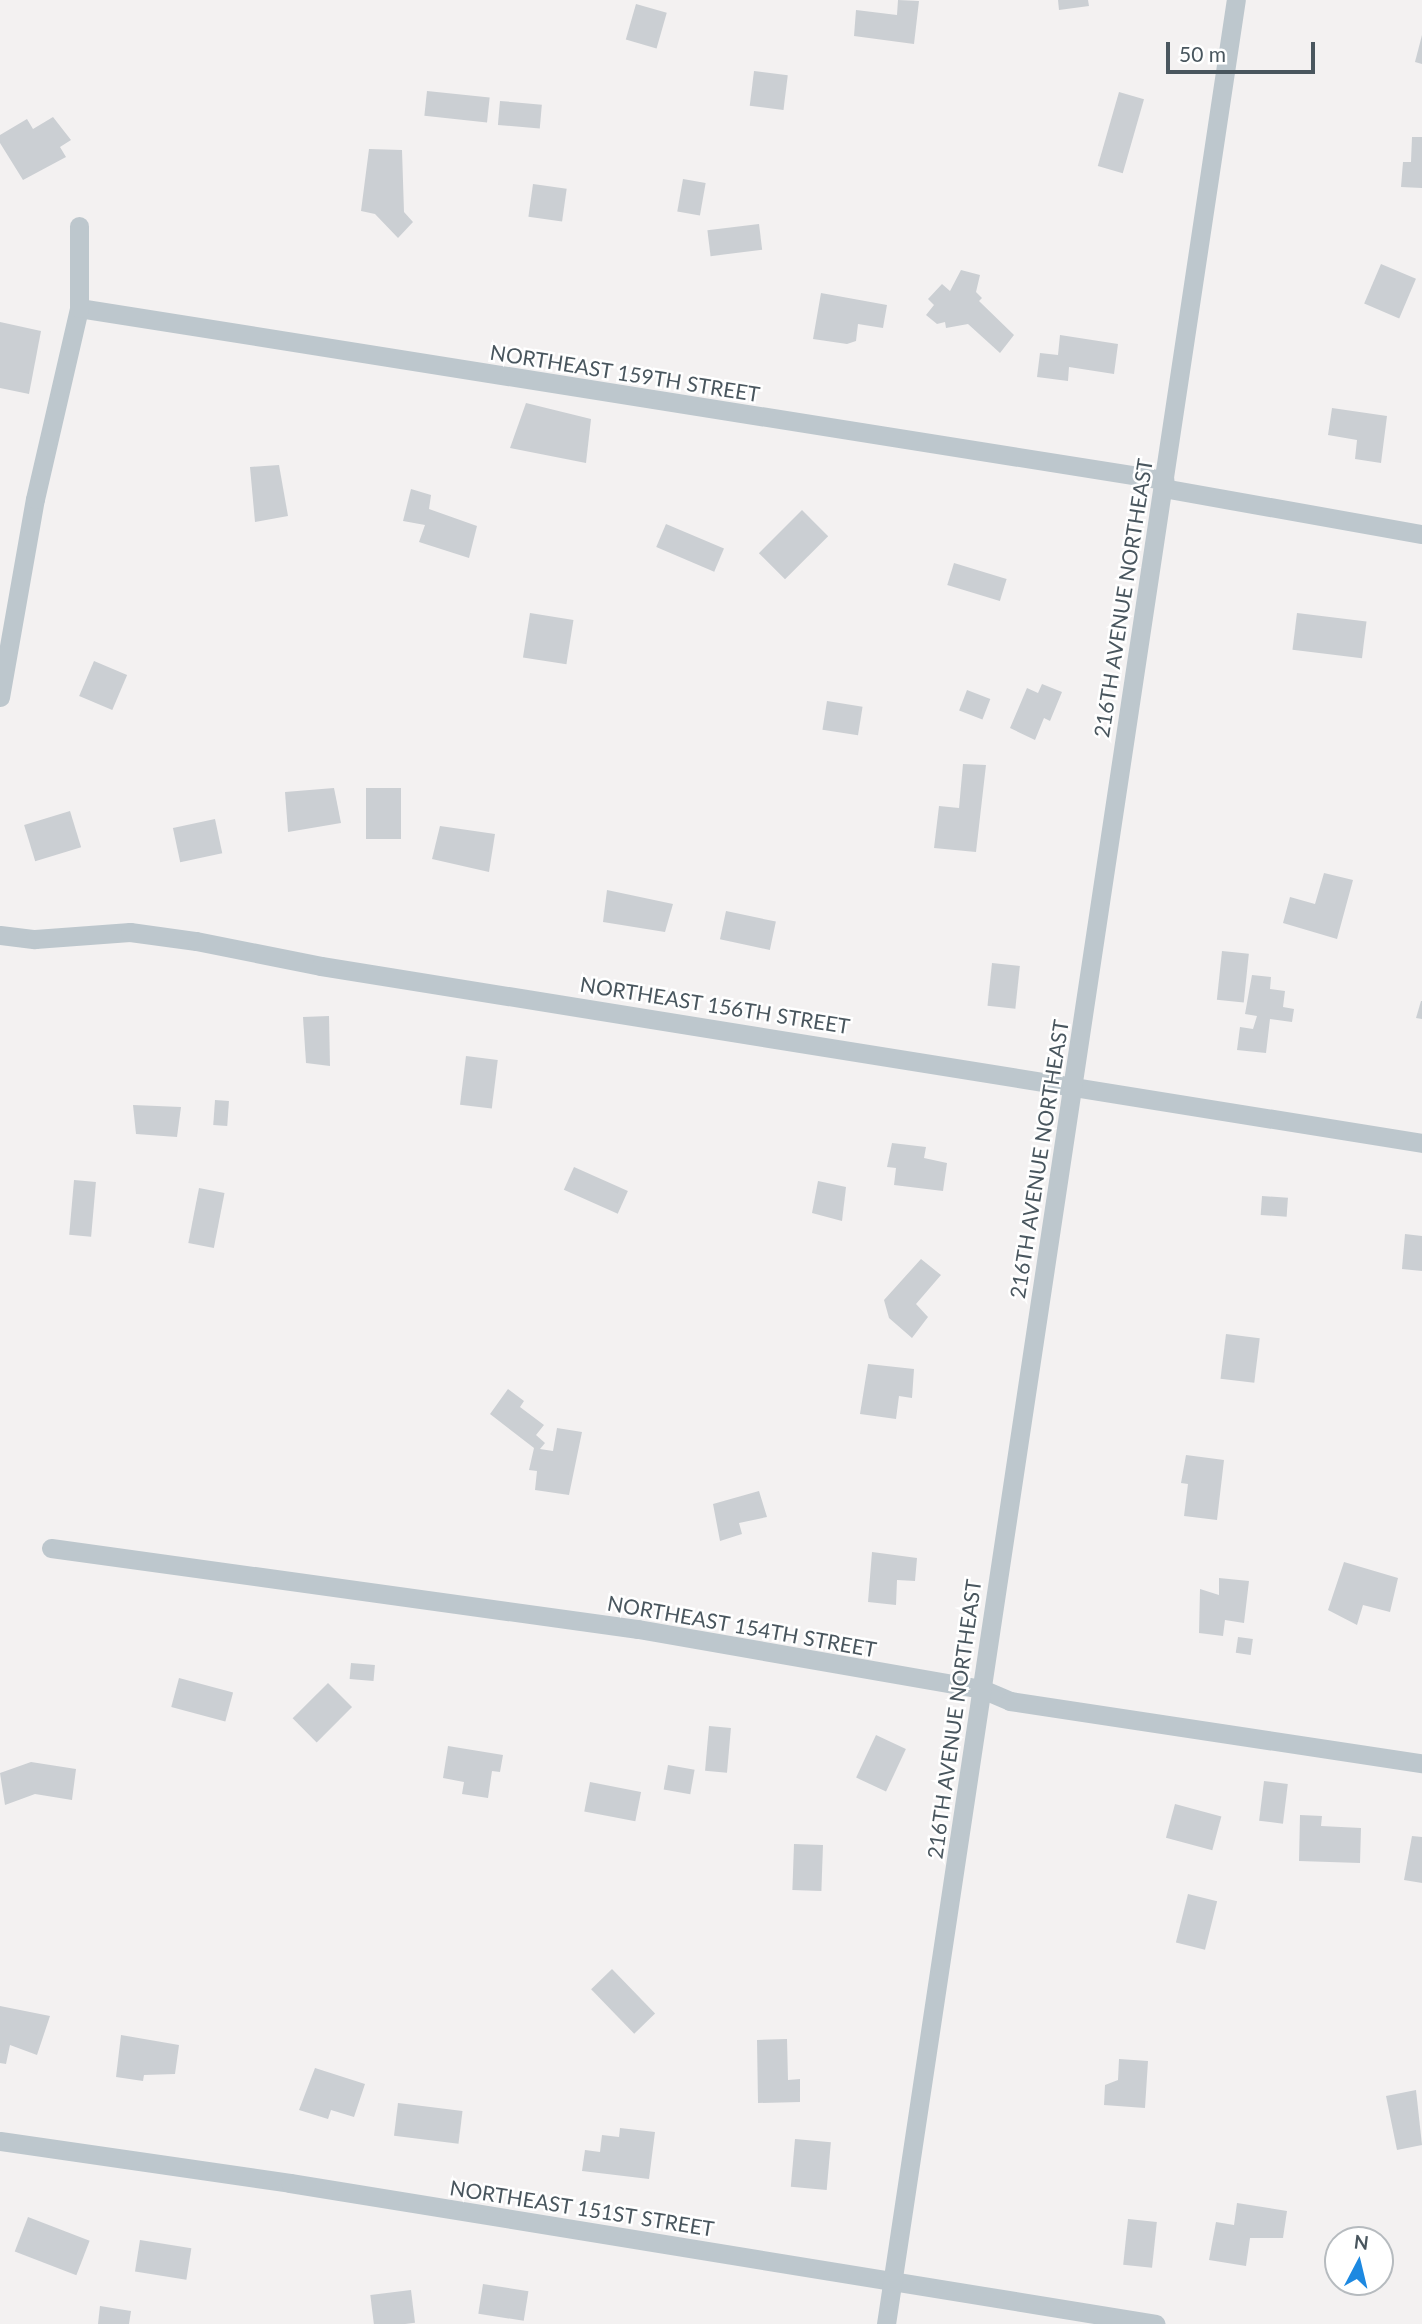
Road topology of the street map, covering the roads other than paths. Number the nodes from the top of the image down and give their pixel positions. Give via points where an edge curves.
1 (1236, 0) edge
2 (79, 226) dead end
3 (79, 308) junction
4 (1163, 484) junction
5 (1422, 534) edge
6 (0, 697) edge
7 (0, 934) edge
8 (1073, 1087) junction
9 (1422, 1143) edge
10 (51, 1548) dead end
11 (982, 1689) junction
12 (1422, 1763) edge
13 (0, 2141) edge
14 (892, 2283) junction
15 (886, 2324) edge
16 (1156, 2324) edge

1 - 4 street, 216TH AVENUE NORTHEAST
2 - 3 street
3 - 4 street, NORTHEAST 159TH STREET
3 - 6 street via 37,486
4 - 5 street, NORTHEAST 159TH STREET
4 - 8 street, 216TH AVENUE NORTHEAST
7 - 8 street, NORTHEAST 156TH STREET via 35,939 130,932 195,941 321,966
8 - 9 street, NORTHEAST 156TH STREET
8 - 11 street, 216TH AVENUE NORTHEAST
10 - 11 street, NORTHEAST 154TH STREET via 638,1629
11 - 12 street, NORTHEAST 154TH STREET via 1010,1701
11 - 14 street, 216TH AVENUE NORTHEAST
13 - 14 street, NORTHEAST 151ST STREET via 290,2183
14 - 15 street, 216TH AVENUE NORTHEAST
14 - 16 street, NORTHEAST 151ST STREET

